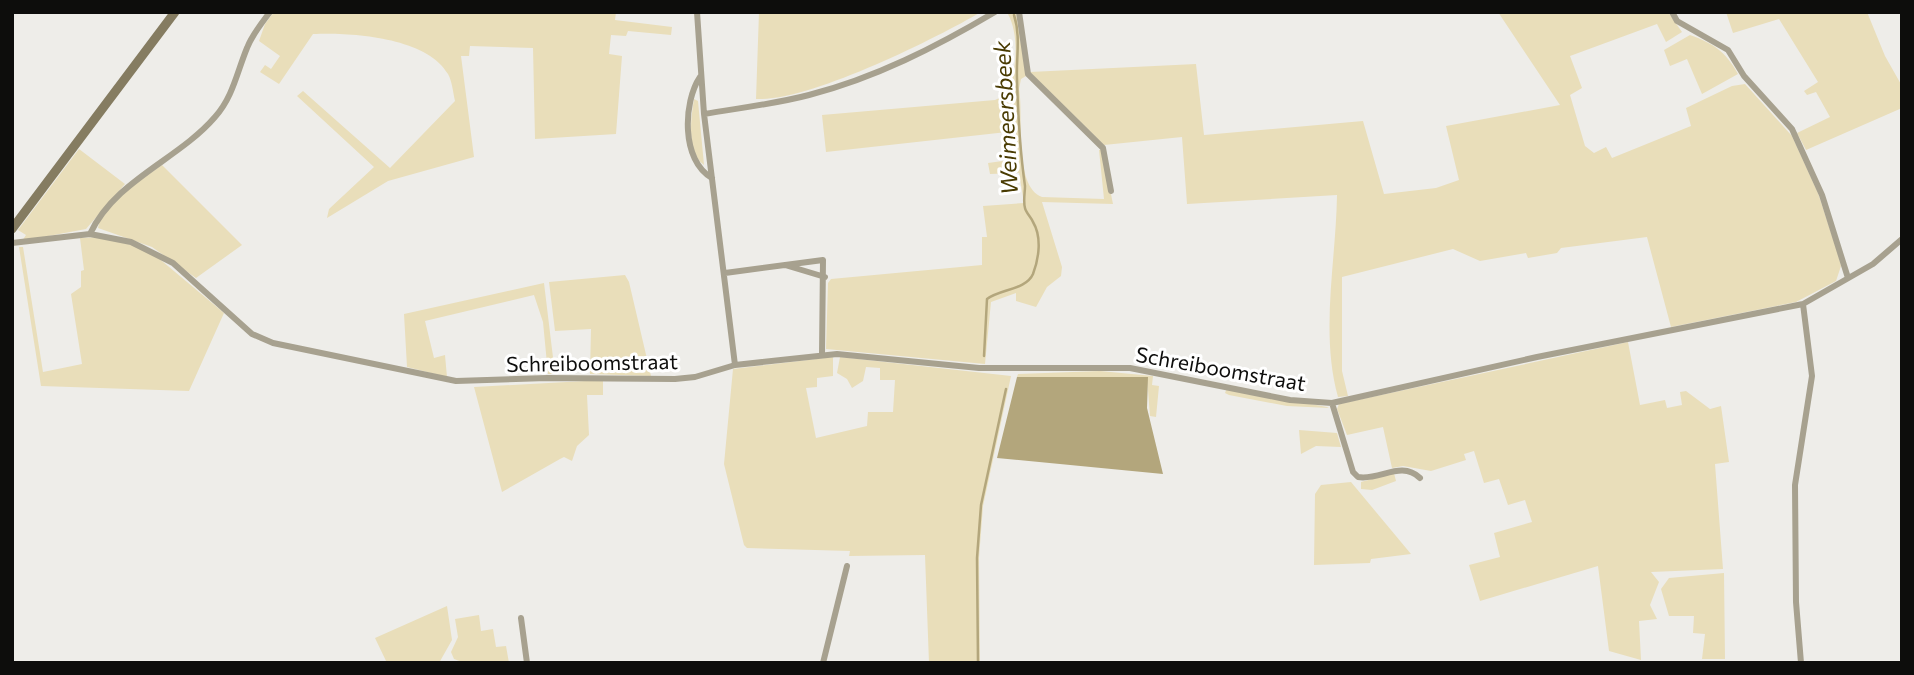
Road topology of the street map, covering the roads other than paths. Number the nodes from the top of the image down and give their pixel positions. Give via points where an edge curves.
1 (175, 12) edge
2 (270, 12) edge
3 (697, 12) edge
4 (995, 12) edge
5 (1019, 12) edge
6 (1672, 12) edge
7 (700, 77) junction
8 (704, 114) junction
9 (712, 178) junction
10 (1111, 191) dead end
11 (12, 229) edge
12 (90, 234) junction
13 (1902, 239) edge
14 (12, 243) edge
15 (783, 265) junction
16 (724, 272) junction
17 (825, 277) junction
18 (1848, 278) junction
19 (1803, 304) junction
20 (822, 354) junction
21 (734, 365) junction
22 (1332, 403) junction
23 (1420, 478) dead end
24 (847, 566) dead end
25 (521, 618) dead end
26 (527, 663) edge
27 (823, 663) edge
28 (1801, 663) edge

1 - 11 street
2 - 12 street via 247,48 232,92 216,117 121,193
3 - 7 street
4 - 8 street via 919,54 833,89
5 - 10 street via 1028,74 1103,148
6 - 18 street via 1677,21 1728,50 1744,76 1792,129 1822,195
7 - 8 street
7 - 9 street via 690,114 691,144 697,163
8 - 9 street
9 - 16 street
12 - 14 street, Schreiboomstraat
12 - 21 street, Schreiboomstraat via 131,242 159,255 252,334 274,343 441,379 675,379
13 - 18 street, Schreiboomstraat
15 - 16 street
15 - 17 street
15 - 17 street via 823,260
16 - 21 street
17 - 20 street
18 - 19 street, Schreiboomstraat
19 - 22 street, Schreiboomstraat
19 - 28 street via 1812,376 1795,485
20 - 21 street, Schreiboomstraat
20 - 22 street, Schreiboomstraat via 979,368 1130,368 1290,400
22 - 23 street, Schreiboomstraat via 1358,477 1404,470
24 - 27 street
25 - 26 street

